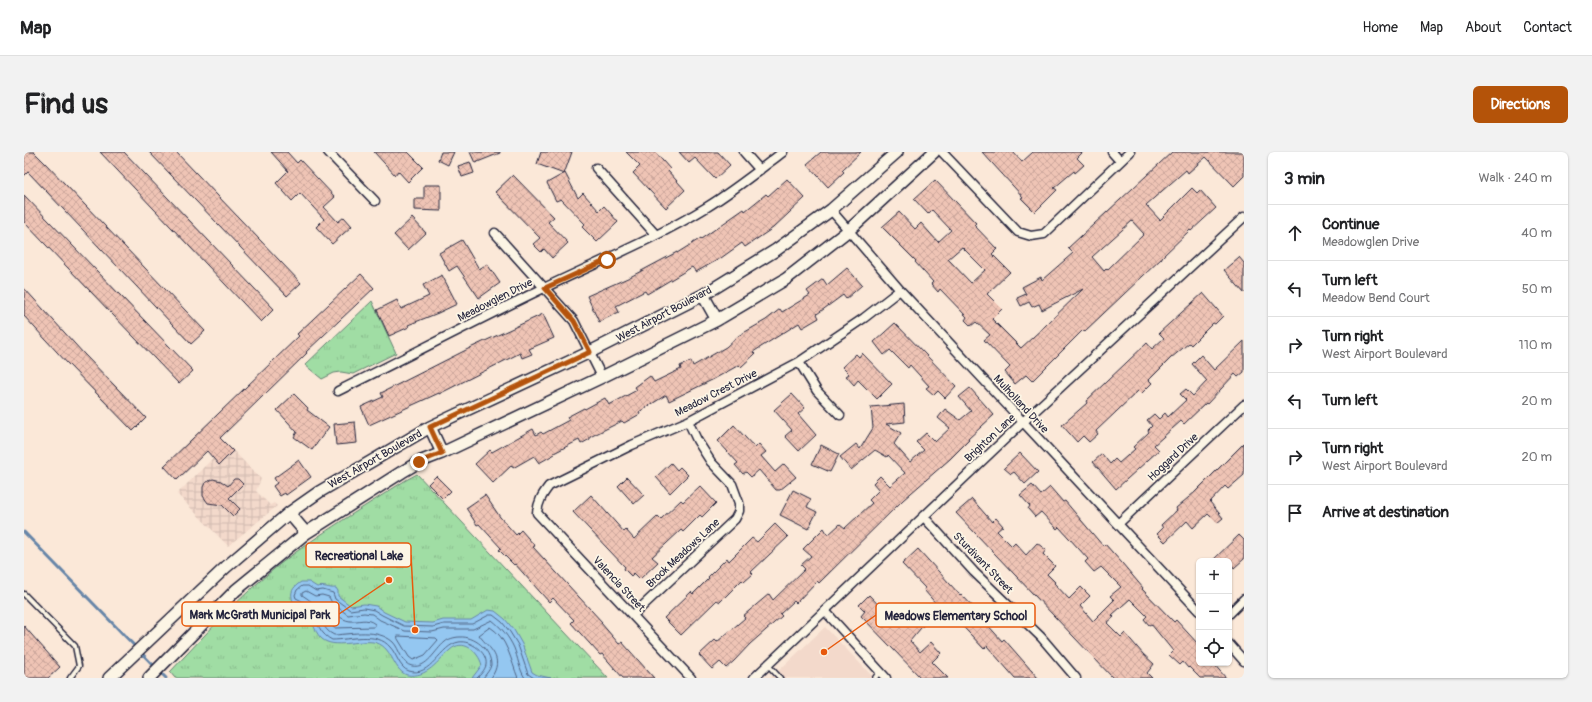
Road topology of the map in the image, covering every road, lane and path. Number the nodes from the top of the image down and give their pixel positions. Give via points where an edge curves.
1 (328, 152) edge
2 (744, 152) edge
3 (783, 152) edge
4 (897, 152) edge
5 (934, 152) edge
6 (942, 152) edge
7 (1112, 152) edge
8 (1130, 152) edge
9 (1120, 161) junction
10 (596, 168) dead end
11 (760, 170) junction
12 (375, 201) dead end
13 (831, 210) junction
14 (1244, 217) edge
15 (849, 230) junction
16 (495, 233) dead end
17 (656, 235) junction
18 (545, 288) junction
19 (900, 290) junction
20 (703, 295) junction
21 (717, 320) junction
22 (590, 352) junction
23 (799, 362) junction
24 (602, 377) junction
25 (338, 391) dead end
26 (1244, 405) edge
27 (840, 415) dead end
28 (688, 421) junction
29 (1023, 422) junction
30 (430, 427) junction
31 (442, 453) junction
32 (538, 504) joint
33 (289, 513) junction
34 (923, 516) junction
35 (1118, 524) junction
36 (306, 533) junction
37 (24, 594) edge
38 (1244, 600) edge
39 (1196, 608) edge
40 (825, 611) junction
41 (1232, 611) edge
42 (633, 615) junction
43 (1232, 647) edge
44 (1244, 661) edge
45 (768, 665) junction
46 (878, 675) edge
47 (70, 678) edge
48 (109, 678) edge
49 (149, 678) edge
50 (691, 678) edge
51 (754, 678) edge
52 (780, 678) edge
53 (886, 678) edge
54 (1076, 678) edge

1 - 12 street
2 - 11 street
3 - 11 street, Meadowglen Drive
4 - 13 main road, West Airport Boulevard
5 - 15 main road
6 - 9 street via 1018,232 1031,236 1044,234
7 - 9 street
8 - 9 street
10 - 17 street
11 - 17 street, Meadowglen Drive via 707,207
13 - 15 street, Mulholland Drive
13 - 20 main road, West Airport Boulevard via 776,250
14 - 29 street, Brighton Lane
15 - 19 street, Mulholland Drive
15 - 21 main road via 786,279
16 - 18 street
17 - 18 street, Meadowglen Drive
18 - 22 street via 574,321
18 - 25 street, Meadowglen Drive
19 - 23 street, Meadow Crest Drive
19 - 29 street, Mulholland Drive
20 - 21 main road
20 - 22 main road, West Airport Boulevard
21 - 24 main road
22 - 24 street
22 - 30 main road, West Airport Boulevard
23 - 27 street via 817,391
23 - 28 street, Meadow Crest Drive
24 - 31 main road
26 - 35 street, Hoggard Drive
28 - 32 street, Meadow Crest Drive via 549,486
28 - 42 street, Brook Meadows Lane via 711,462 732,484 740,511 735,519
29 - 34 street, Brighton Lane
29 - 35 street, Mulholland Drive
30 - 31 main road
30 - 33 main road, West Airport Boulevard
31 - 36 main road via 402,472
32 - 42 street, Valencia Street via 537,513
33 - 36 main road
33 - 48 main road, West Airport Boulevard via 226,567
34 - 40 street, Brighton Lane
34 - 54 street, Sturdivant Street via 974,572 1041,637
35 - 39 street, Mulholland Drive
36 - 49 main road via 236,590
37 - 47 lane via 75,646 79,666
38 - 41 street
40 - 45 street, Brighton Lane
40 - 46 street
42 - 50 street, Valencia Street
43 - 44 street
45 - 51 street, Brighton Lane
45 - 52 lane
46 - 53 street

